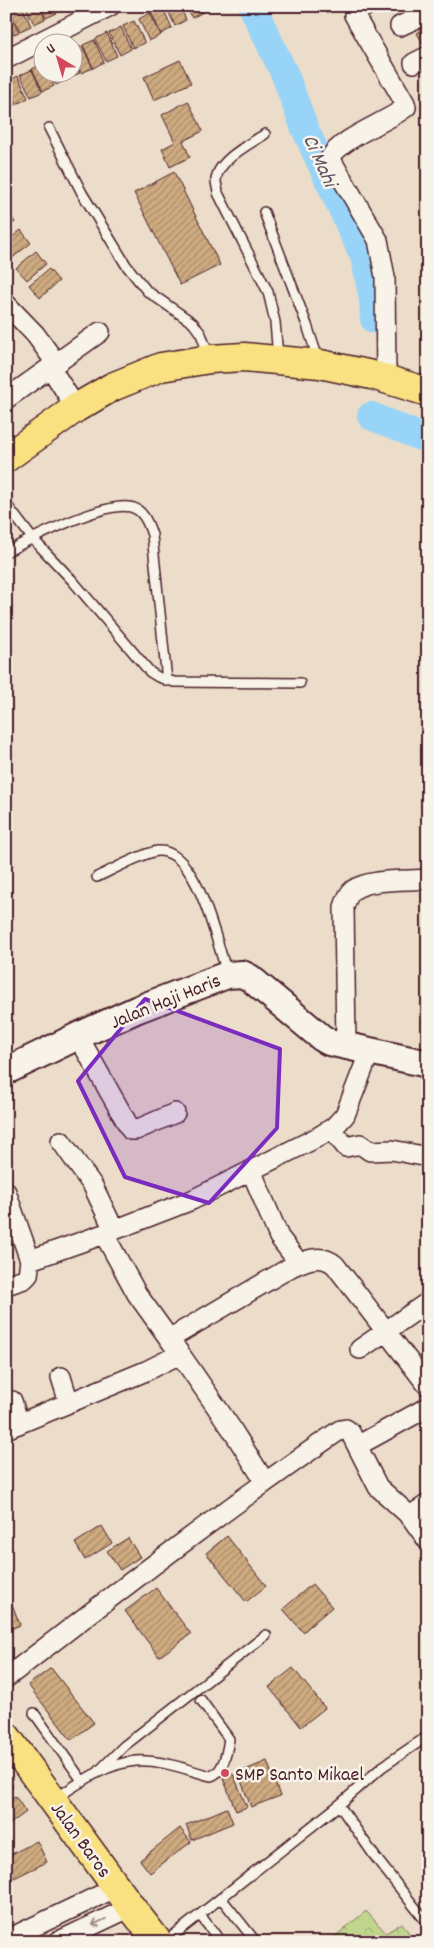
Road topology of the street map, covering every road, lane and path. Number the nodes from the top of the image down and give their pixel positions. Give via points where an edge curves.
1 (110, 6) edge
2 (366, 6) edge
3 (428, 13) edge
4 (400, 26) dead end
5 (6, 59) edge
6 (49, 128) dead end
7 (265, 134) dead end
8 (264, 212) dead end
9 (6, 304) edge
10 (6, 315) edge
11 (100, 332) dead end
12 (210, 359) junction
13 (278, 360) junction
14 (320, 364) junction
15 (50, 367) junction
16 (386, 379) junction
17 (428, 392) edge
18 (6, 399) edge
19 (76, 408) junction
20 (6, 458) edge
21 (6, 504) edge
22 (32, 538) junction
23 (6, 552) edge
24 (167, 681) junction
25 (300, 683) dead end
26 (97, 877) dead end
27 (428, 879) edge
28 (228, 975) junction
29 (78, 1036) junction
30 (358, 1047) junction
31 (428, 1064) edge
32 (6, 1071) edge
33 (175, 1113) dead end
34 (331, 1129) junction
35 (61, 1141) dead end
36 (428, 1157) edge
37 (251, 1170) junction
38 (8, 1204) edge
39 (109, 1232) junction
40 (30, 1260) junction
41 (299, 1263) junction
42 (6, 1286) edge
43 (428, 1302) edge
44 (386, 1330) junction
45 (175, 1346) junction
46 (360, 1349) dead end
47 (61, 1377) dead end
48 (428, 1386) edge
49 (12, 1401) dead end
50 (69, 1403) junction
51 (428, 1407) edge
52 (13, 1426) edge
53 (357, 1446) junction
54 (265, 1482) junction
55 (428, 1504) edge
56 (410, 1516) junction
57 (428, 1541) edge
58 (266, 1634) dead end
59 (6, 1678) edge
60 (201, 1700) dead end
61 (34, 1713) dead end
62 (428, 1736) edge
63 (11, 1752) edge
64 (97, 1773) junction
65 (83, 1782) junction
66 (53, 1800) junction
67 (339, 1805) junction
68 (124, 1897) junction
69 (220, 1898) junction
70 (58, 1915) junction
71 (200, 1915) junction
72 (428, 1924) edge
73 (62, 1939) edge
74 (6, 1940) edge
75 (158, 1942) edge
76 (165, 1942) edge
77 (221, 1942) edge
78 (256, 1942) edge

1 - 5 street
2 - 16 street via 354,15 406,107 352,139 330,158 378,240 385,277
3 - 4 street
6 - 12 lane via 82,193 126,265 147,291 193,323 201,334
7 - 13 lane via 221,166 216,180 218,193 268,292 275,322
8 - 14 lane
9 - 15 street via 35,334
10 - 15 street
11 - 15 street
12 - 13 main road
12 - 19 main road via 161,367 112,387
13 - 14 main road
14 - 16 main road
15 - 18 street
15 - 19 street
16 - 17 main road
19 - 20 main road
21 - 22 lane
22 - 23 lane
22 - 24 lane via 150,672
22 - 24 lane via 106,509 125,506 137,509 146,519 152,535
24 - 25 lane
26 - 28 lane via 158,851 175,855 188,867 200,889
27 - 30 street via 367,884 352,891 346,900 344,907
28 - 29 street, Jalan Haji Haris
28 - 30 street, Jalan Haji Haris via 242,974 250,978 322,1038
29 - 32 street, Jalan Haji Haris
29 - 33 street via 131,1130
30 - 31 street, Jalan Haji Haris
30 - 34 street via 345,1115
34 - 36 street via 346,1147 360,1144 370,1151 392,1150
34 - 37 street
35 - 39 street via 93,1186
37 - 39 street via 192,1200
37 - 41 street via 280,1237
38 - 40 street
39 - 40 street
39 - 45 street via 137,1294
40 - 42 street via 28,1275
41 - 44 street via 315,1258 329,1260
41 - 45 street
43 - 44 street
44 - 46 street
44 - 48 street
45 - 50 street via 146,1371
45 - 54 street
47 - 50 street
49 - 52 street
50 - 52 street
51 - 53 street
53 - 54 street via 350,1432 340,1430
53 - 56 street via 378,1487
54 - 59 street
55 - 56 street
56 - 57 street
58 - 64 lane via 124,1746
60 - 64 lane via 229,1740 221,1768 216,1774 211,1776 154,1762 134,1761
61 - 65 lane
62 - 67 lane via 396,1756
63 - 66 main road, Jalan Baros
64 - 65 lane
65 - 66 lane
66 - 68 main road, Jalan Baros
67 - 69 lane
67 - 72 lane
68 - 70 street
68 -> 73 street
68 - 75 main road, Jalan Baros
69 - 71 lane
69 - 78 lane
70 - 73 street
70 - 74 street
71 - 76 lane
71 - 77 lane

